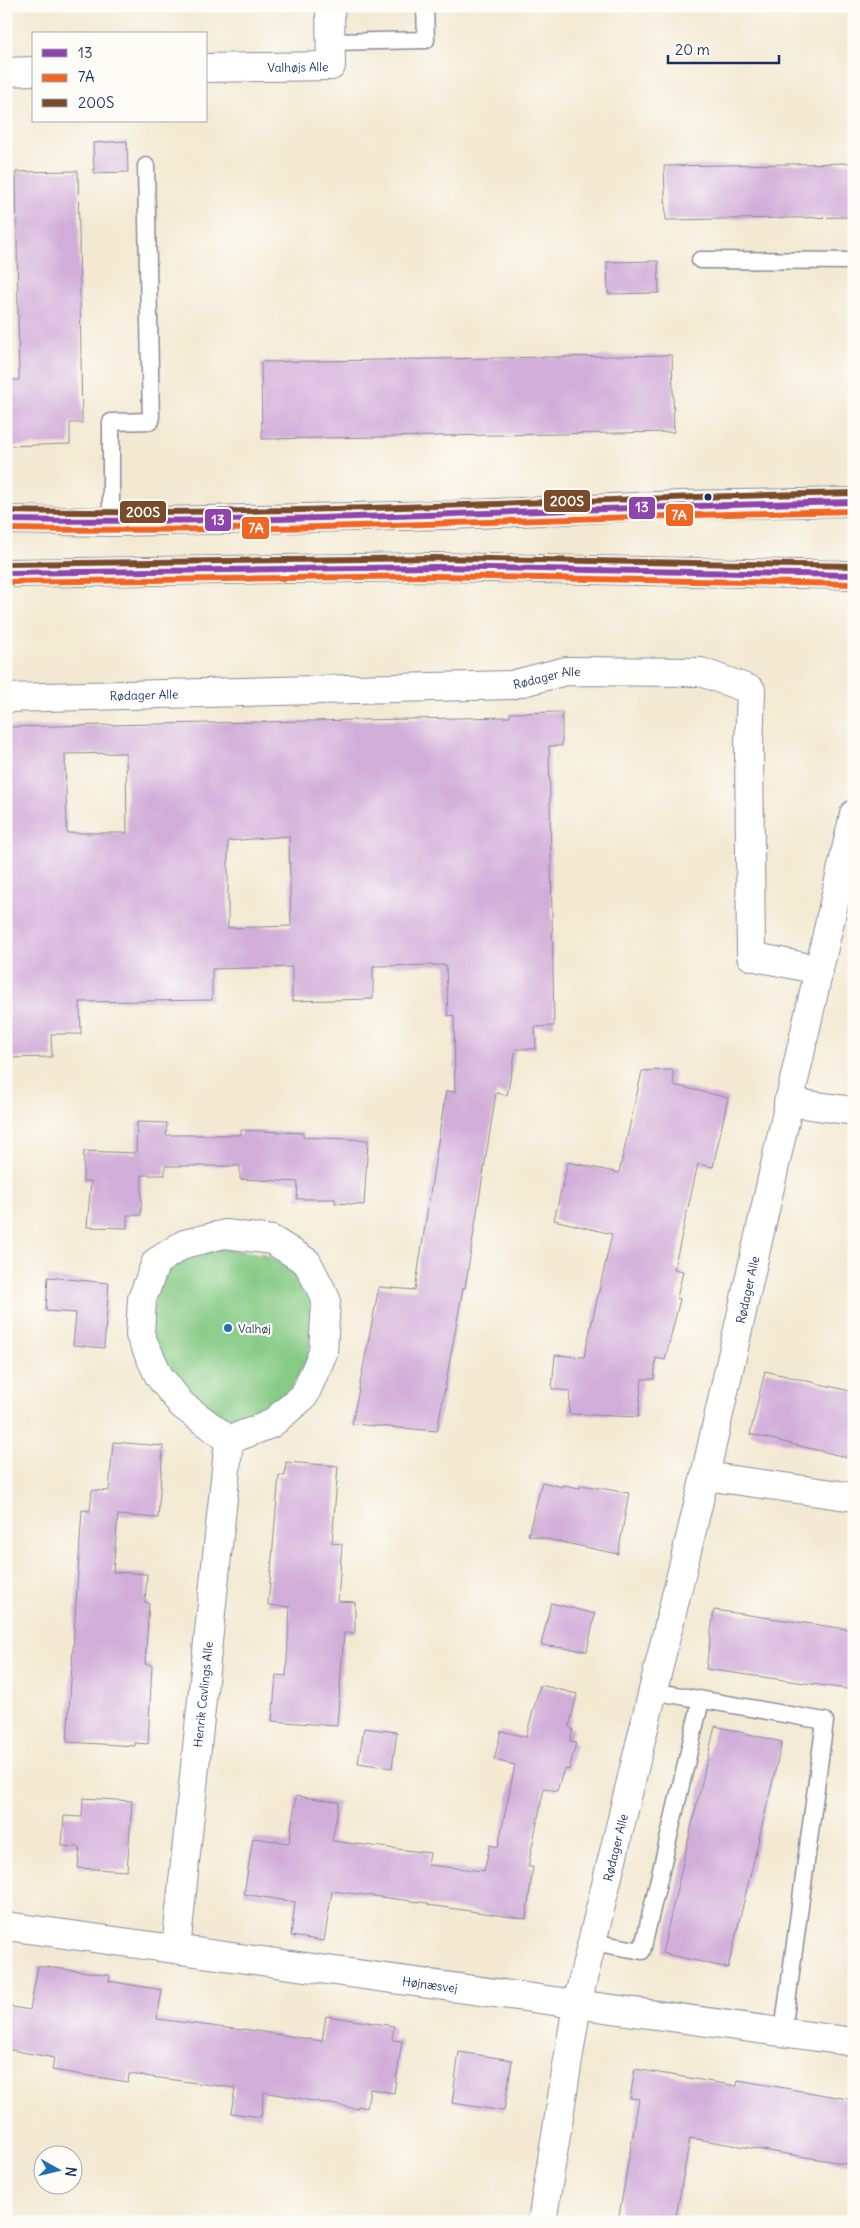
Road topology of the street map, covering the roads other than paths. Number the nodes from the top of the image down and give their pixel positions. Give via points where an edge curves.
1 (330, 6) edge
2 (425, 6) edge
3 (331, 42) junction
4 (208, 68) edge
5 (32, 71) edge
6 (6, 72) edge
7 (146, 166) dead end
8 (700, 260) dead end
9 (854, 261) edge
10 (854, 502) edge
11 (6, 520) edge
12 (111, 522) junction
13 (6, 572) edge
14 (854, 575) edge
15 (6, 698) edge
16 (854, 814) edge
17 (819, 970) junction
18 (788, 1102) junction
19 (854, 1111) edge
20 (229, 1440) junction
21 (704, 1476) junction
22 (854, 1497) edge
23 (652, 1691) junction
24 (701, 1700) junction
25 (6, 1926) edge
26 (592, 1942) junction
27 (176, 1949) junction
28 (577, 2004) junction
29 (783, 2032) junction
30 (854, 2042) edge
31 (542, 2222) edge

1 - 3 street, Valhøjs Alle
2 - 3 lane via 426,40
3 - 4 street, Valhøjs Alle via 331,66
5 - 6 street
7 - 12 lane via 150,422 111,422
8 - 9 lane
10 - 12 street
11 - 12 street
13 - 14 street via 435,567
15 - 17 street, Rødager Alle via 511,685 566,671 701,672 751,690 752,956
16 - 17 street, Rødager Alle
17 - 18 street, Rødager Alle
18 - 19 street
18 - 21 street, Rødager Alle
20 - 20 street via 271,1424 304,1396 323,1353 326,1299 307,1262 272,1240 225,1234 184,1244 156,1262 142,1299 140,1336 159,1376 182,1405
20 - 27 street, Henrik Cavlings Alle
21 - 22 street
21 - 23 street, Rødager Alle
23 - 24 lane
23 - 26 street, Rødager Alle
24 - 26 lane via 642,1952
24 - 29 lane via 824,1721
25 - 27 street, Højnæsvej
26 - 28 street, Rødager Alle
27 - 28 street, Højnæsvej
28 - 29 street, Højnæsvej
28 - 31 street, Rødager Alle
29 - 30 street, Højnæsvej

